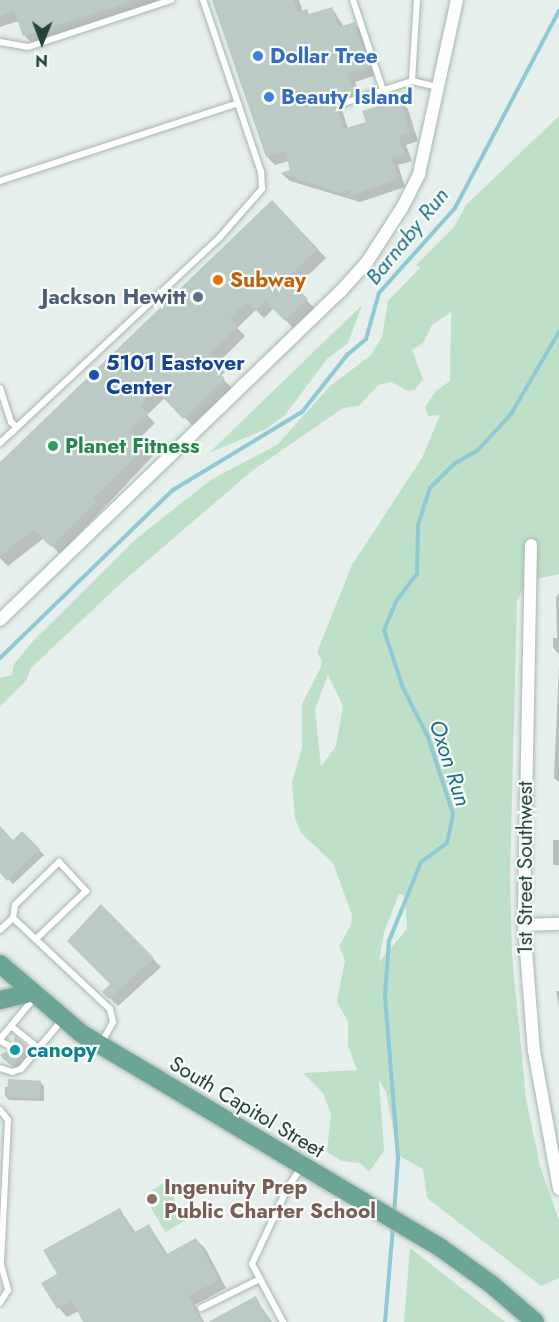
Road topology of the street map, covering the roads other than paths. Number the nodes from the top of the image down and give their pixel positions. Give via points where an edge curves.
1 (171, 0) edge
2 (203, 0) edge
3 (353, 0) edge
4 (417, 0) edge
5 (457, 0) edge
6 (0, 42) edge
7 (412, 81) junction
8 (439, 87) junction
9 (383, 90) junction
10 (238, 103) junction
11 (341, 104) dead end
12 (0, 181) edge
13 (0, 388) edge
14 (17, 428) junction
15 (0, 443) edge
16 (531, 545) dead end
17 (0, 620) edge
18 (13, 918) junction
19 (559, 924) edge
20 (524, 925) junction
21 (0, 930) edge
22 (36, 939) junction
23 (0, 964) edge
24 (34, 995) junction
25 (0, 1000) edge
26 (63, 1019) junction
27 (11, 1026) junction
28 (0, 1039) edge
29 (8, 1045) dead end
30 (100, 1045) junction
31 (38, 1048) junction
32 (22, 1055) dead end
33 (28, 1060) junction
34 (0, 1068) edge
35 (0, 1110) edge
36 (555, 1151) edge
37 (302, 1166) junction
38 (559, 1189) edge
39 (260, 1279) junction
40 (0, 1303) edge
41 (201, 1308) dead end
42 (284, 1322) edge
43 (535, 1322) edge

1 - 6 lane via 28,47
2 - 10 lane
3 - 9 lane
4 - 7 lane
5 - 8 street
7 - 8 lane
7 - 9 lane
8 - 17 street via 419,174 367,262
9 - 11 lane
10 - 12 lane
10 - 14 lane via 261,172 259,194 220,237
13 - 14 lane
14 - 15 lane
16 - 20 street, 1st Street Southwest
18 - 21 lane
18 - 22 lane
18 - 22 lane via 15,905 59,862 86,891
19 - 20 street
20 - 36 street, 1st Street Southwest via 532,1037
22 - 30 lane via 110,1009 113,1022
23 - 24 main road, South Capitol Street
24 - 25 main road
24 - 26 main road, South Capitol Street
24 - 27 lane
26 - 30 main road, South Capitol Street
26 - 31 lane
27 - 28 lane
27 - 31 lane
28 - 29 lane
30 - 37 main road, South Capitol Street
31 - 33 lane
32 - 33 lane
33 - 34 lane via 12,1072
35 - 40 lane via 8,1120 1,1264 8,1290
36 - 38 street, 1st Street Southwest
37 - 39 lane via 252,1264
37 - 43 main road, South Capitol Street via 421,1236 491,1284
39 - 41 lane
39 - 42 lane

